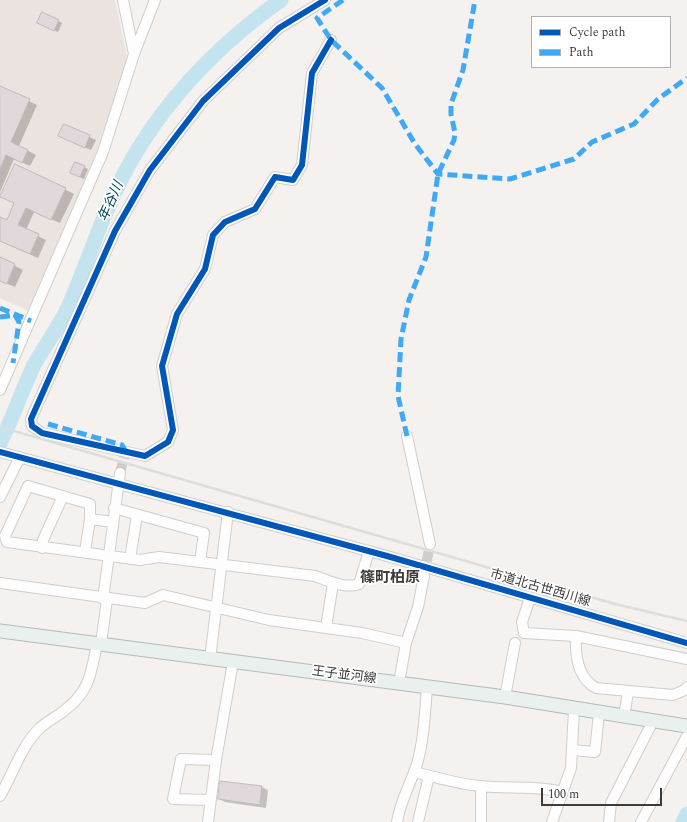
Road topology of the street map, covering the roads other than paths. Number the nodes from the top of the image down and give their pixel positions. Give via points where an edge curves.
1 (123, 0) edge
2 (155, 0) edge
3 (325, 0) edge
4 (331, 40) dead end
5 (134, 54) junction
6 (0, 390) edge
7 (407, 436) dead end
8 (0, 452) edge
9 (15, 456) junction
10 (119, 478) junction
11 (0, 496) edge
12 (63, 496) junction
13 (114, 508) junction
14 (228, 512) junction
15 (137, 515) junction
16 (90, 519) junction
17 (113, 522) junction
18 (430, 544) tunnel mouth
19 (42, 548) junction
20 (369, 551) junction
21 (85, 552) junction
22 (108, 555) junction
23 (130, 558) junction
24 (200, 562) junction
25 (222, 564) junction
26 (424, 576) tunnel mouth
27 (0, 583) edge
28 (333, 583) junction
29 (530, 598) junction
30 (105, 599) junction
31 (216, 608) junction
32 (326, 628) junction
33 (0, 631) edge
34 (576, 636) junction
35 (406, 643) junction
36 (515, 643) dead end
37 (687, 643) edge
38 (99, 644) junction
39 (210, 659) junction
40 (687, 659) edge
41 (233, 662) junction
42 (399, 683) junction
43 (427, 687) junction
44 (687, 688) edge
45 (628, 692) junction
46 (505, 697) junction
47 (574, 709) junction
48 (599, 713) junction
49 (624, 717) junction
50 (651, 721) junction
51 (687, 726) edge
52 (687, 736) edge
53 (573, 750) junction
54 (216, 760) junction
55 (414, 772) junction
56 (429, 776) junction
57 (482, 786) junction
58 (563, 792) junction
59 (0, 796) edge
60 (210, 800) junction
61 (208, 822) edge
62 (398, 822) edge
63 (418, 822) edge
64 (481, 822) edge
65 (552, 822) edge
66 (609, 822) edge
67 (641, 822) edge

1 - 5 street
2 - 5 street
3 - 4 street via 279,28 203,101 150,170 115,231 31,419 32,426 42,433 58,438 124,454 145,456 168,442 173,430 162,366 177,314 205,269 213,235 225,222 255,209 274,177 293,180 302,165 312,73
5 - 6 street via 103,152
7 - 18 street
8 - 9 street, 市道北古世西川線
9 - 10 street, 市道北古世西川線
9 - 11 street
10 - 13 street
10 - 14 street, 市道北古世西川線
12 - 16 street via 90,504
12 - 19 street via 43,540
12 - 19 street via 28,486 4,536 7,542
13 - 15 street
13 - 17 street
14 - 20 street, 市道北古世西川線
14 - 25 street
15 - 23 street
15 - 24 street via 204,534
16 - 17 street
16 - 21 street
17 - 22 street
19 - 21 street
20 - 28 street via 360,584 353,587
20 - 29 street, 市道北古世西川線
21 - 22 street
22 - 23 street
22 - 30 street
23 - 24 street via 140,560 159,557
24 - 25 street
25 - 28 street via 315,576
25 - 31 street
26 - 35 street via 418,607
27 - 30 street
28 - 32 street
29 - 34 street via 522,622 524,633
29 - 37 street, 市道北古世西川線
30 - 31 street via 145,603 163,595
30 - 38 street
31 - 32 street via 269,620
31 - 39 street
32 - 35 street
33 - 38 main road, 王子並河線
34 - 40 street
34 - 45 street via 575,654 590,684 596,688
35 - 42 street
36 - 46 street
38 - 39 main road, 王子並河線
38 - 59 street via 89,683 84,692 67,709 40,727 27,743
39 - 41 main road, 王子並河線
41 - 42 main road, 王子並河線
41 - 54 street
42 - 43 main road, 王子並河線
43 - 46 main road, 王子並河線
43 - 55 street via 423,739
44 - 45 street via 673,695
45 - 49 street
46 - 47 main road, 王子並河線
47 - 48 main road, 王子並河線
47 - 53 street
48 - 49 main road, 王子並河線
48 - 53 street via 595,752
49 - 50 main road, 王子並河線
50 - 51 main road, 王子並河線
50 - 66 street via 611,803
52 - 67 street
53 - 58 street via 571,768
54 - 60 street
54 - 60 street via 181,759 174,799
55 - 56 street
55 - 62 street via 399,811
56 - 57 street
56 - 63 street
57 - 58 street via 551,789
57 - 64 street
58 - 65 street
60 - 61 street

